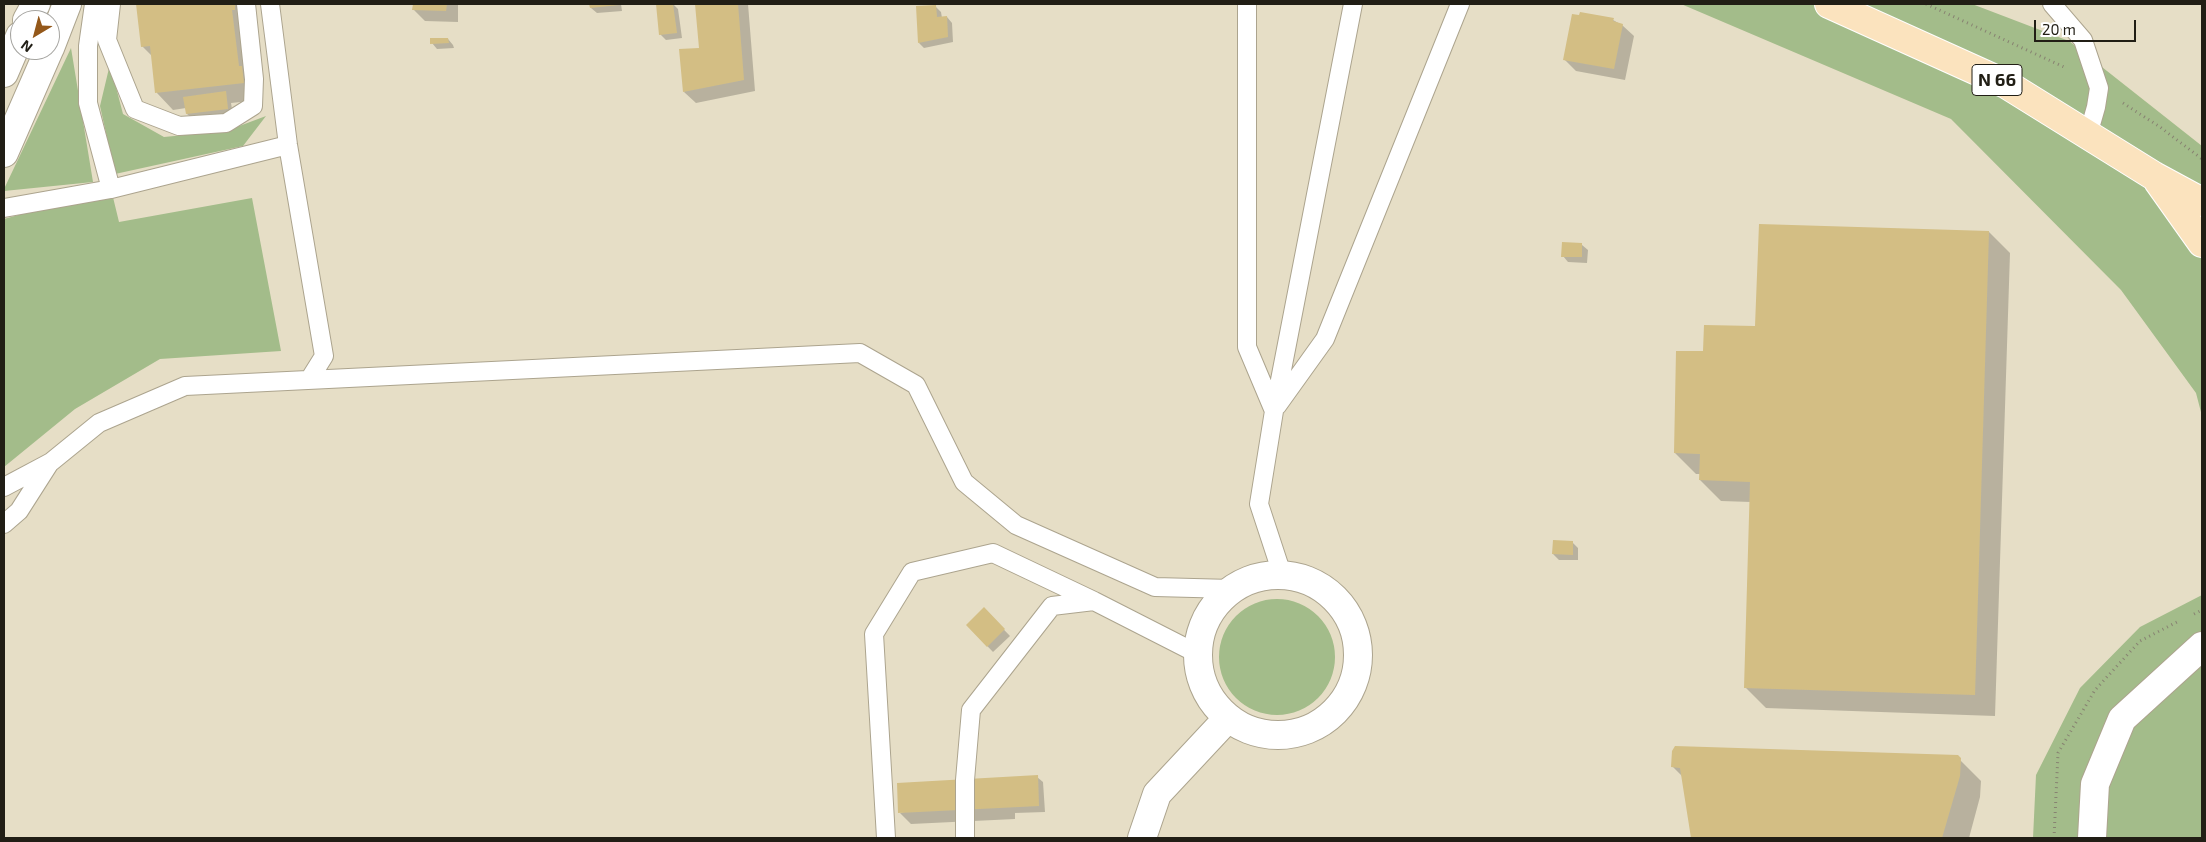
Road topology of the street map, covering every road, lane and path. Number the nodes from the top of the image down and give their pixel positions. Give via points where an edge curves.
1 (67, 4) edge
2 (94, 4) edge
3 (111, 4) edge
4 (246, 4) edge
5 (270, 4) edge
6 (1247, 4) edge
7 (1354, 4) edge
8 (1460, 4) edge
9 (1829, 4) edge
10 (2052, 4) edge
11 (60, 22) edge
12 (10, 59) edge
13 (44, 60) edge
14 (4, 73) edge
15 (2088, 135) junction
16 (288, 145) junction
17 (4, 153) edge
18 (2154, 176) junction
19 (111, 189) junction
20 (2202, 202) edge
21 (4, 208) edge
22 (2202, 243) edge
23 (309, 380) junction
24 (1274, 411) junction
25 (51, 462) junction
26 (4, 487) edge
27 (4, 524) edge
28 (1282, 574) junction
29 (1232, 589) junction
30 (1094, 600) junction
31 (2202, 646) edge
32 (1198, 654) junction
33 (2202, 672) edge
34 (2167, 679) junction
35 (1228, 718) junction
36 (1141, 837) edge
37 (886, 838) edge
38 (965, 838) edge
39 (2092, 838) edge

1 - 11 street
2 - 19 lane via 88,46 88,103
3 - 4 lane via 107,40 135,109 179,126 226,123 253,106 254,79
5 - 16 lane
6 - 24 lane via 1247,347
7 - 24 lane
8 - 24 lane via 1325,339
9 - 15 main road, N 66 via 2006,84
10 - 15 lane via 2083,40 2099,88
12 - 14 street
13 - 17 street
15 - 18 main road, N 66
16 - 19 lane
16 - 23 lane via 324,356
18 - 20 main road, N 66
18 - 22 main road, N 66
19 - 21 lane
23 - 25 lane via 185,386 99,423
23 - 29 lane via 860,353 916,385 964,482 1016,524 1155,587
24 - 28 lane via 1259,504
25 - 26 lane
25 - 27 lane via 19,511
28 - 29 street via 1256,578
28 - 35 street via 1308,580 1330,594 1347,614 1356,638 1358,663 1352,686 1339,707 1320,723 1298,732 1274,735 1250,730
29 - 32 street via 1214,606 1202,629
30 - 32 lane
30 - 37 lane via 993,553 912,572 874,634
30 - 38 lane via 1052,606 971,710 965,780
31 - 34 street
32 - 35 street via 1201,678 1212,700
33 - 34 street
34 - 39 street via 2122,719 2095,784
35 - 36 street via 1157,794

